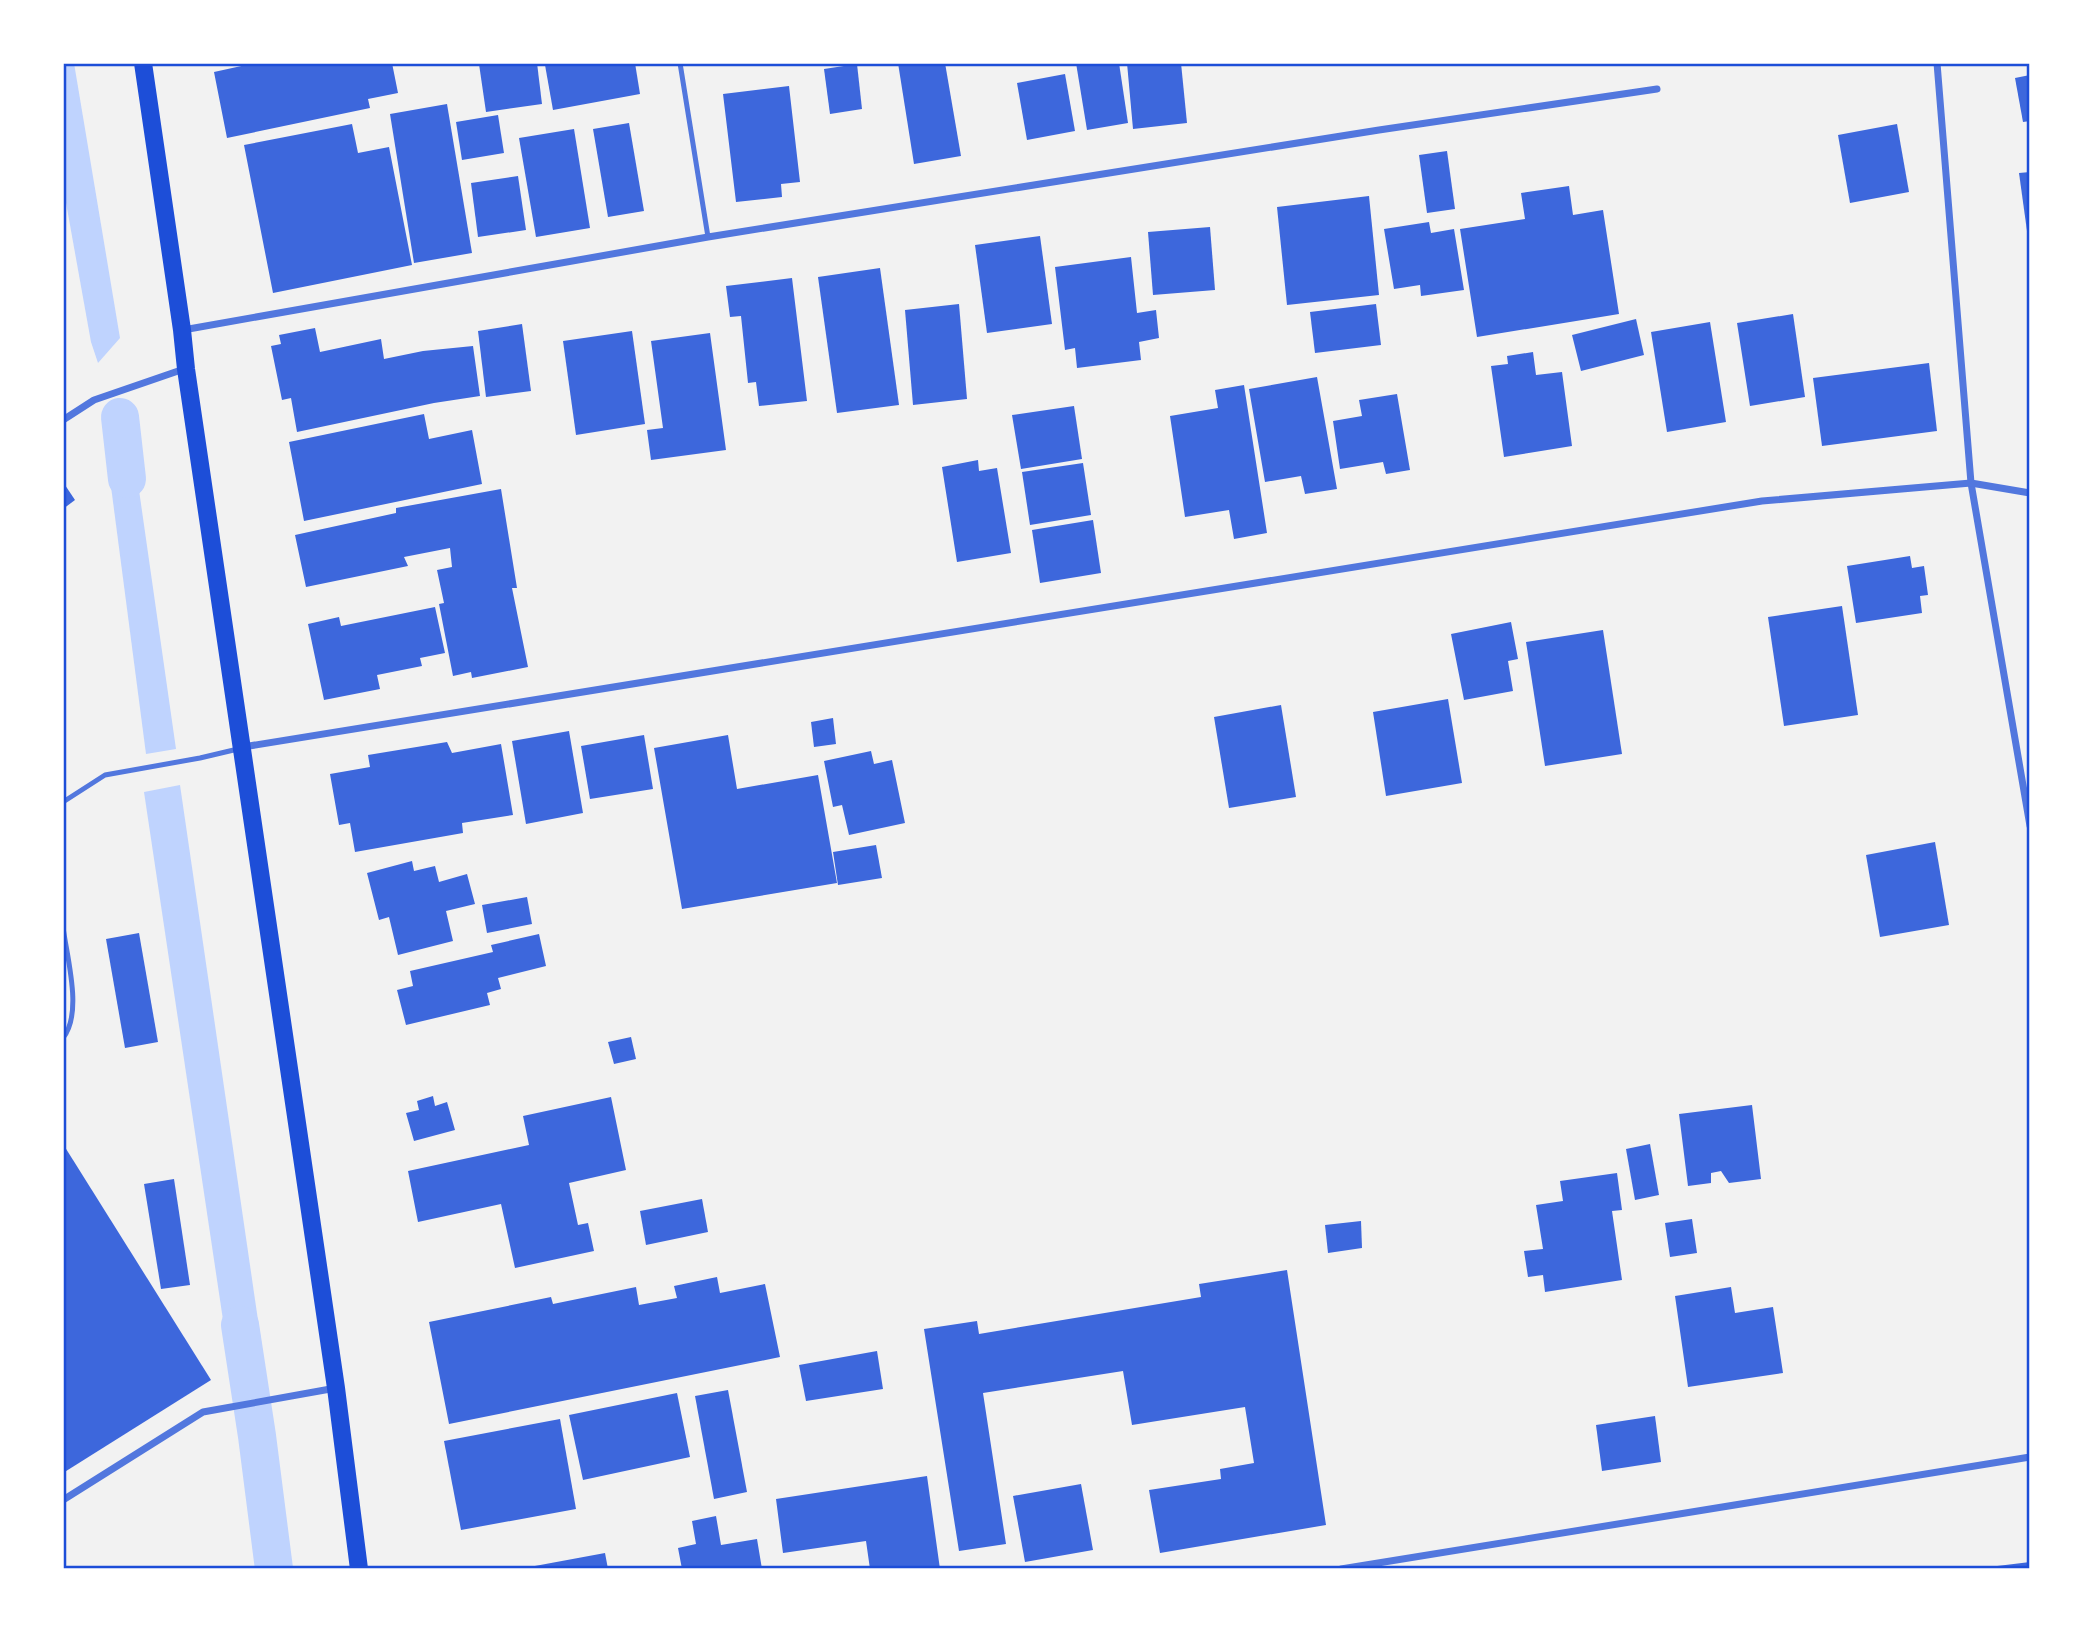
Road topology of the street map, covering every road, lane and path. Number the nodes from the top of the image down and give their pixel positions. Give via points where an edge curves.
1 (143, 63) edge
2 (680, 63) edge
3 (1937, 63) edge
4 (1657, 89) dead end
5 (708, 237) junction
6 (182, 330) junction
7 (186, 369) junction
8 (63, 420) edge
9 (1971, 483) junction
10 (2030, 493) edge
11 (243, 748) junction
12 (63, 802) edge
13 (2030, 826) edge
14 (63, 927) edge
15 (63, 1038) edge
16 (336, 1388) junction
17 (2030, 1457) edge
18 (63, 1500) edge
19 (359, 1569) edge
20 (1341, 1569) edge

1 - 6 main road
2 - 5 lane
3 - 9 street
4 - 5 street
5 - 6 street
6 - 7 main road
7 - 8 street via 94,400
7 - 11 main road
9 - 10 street
9 - 11 street via 1762,501
9 - 13 street
11 - 12 lane via 105,775
11 - 16 main road
14 - 15 lane via 75,1009
16 - 18 street via 203,1412
16 - 19 main road
17 - 20 street

